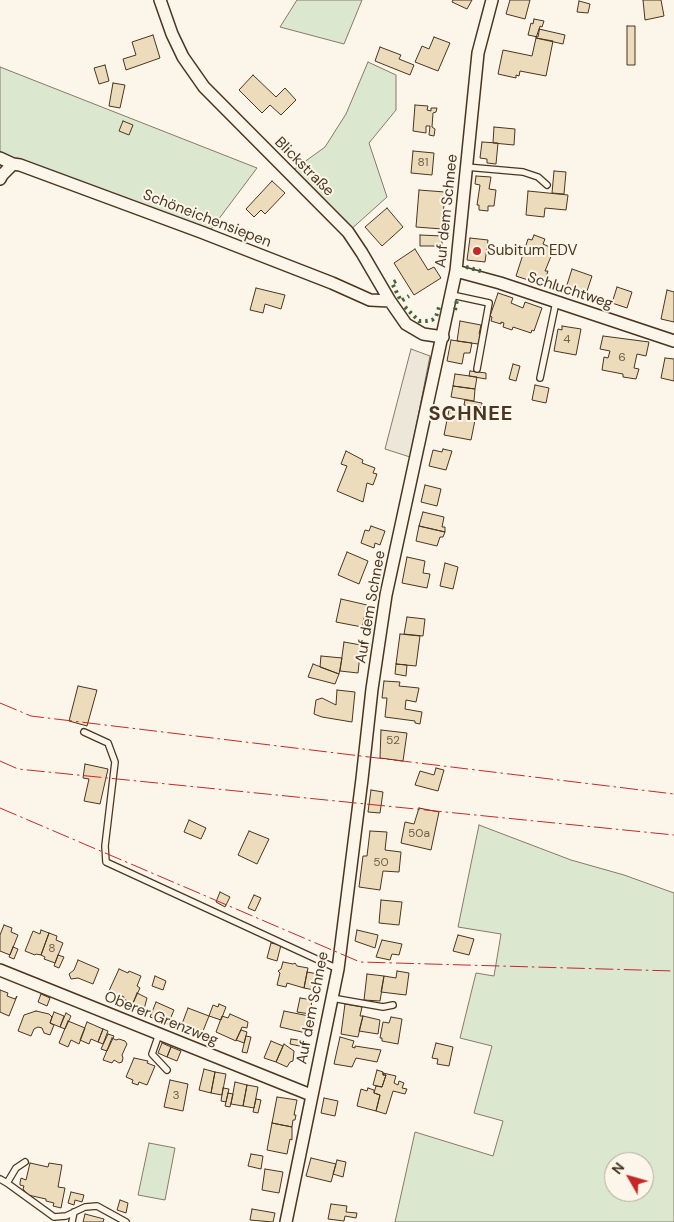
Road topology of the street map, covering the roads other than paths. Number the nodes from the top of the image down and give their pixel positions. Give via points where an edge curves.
1 (160, 0) edge
2 (492, 0) edge
3 (0, 158) edge
4 (13, 164) junction
5 (466, 167) junction
6 (0, 179) edge
7 (547, 185) dead end
8 (456, 272) junction
9 (452, 295) junction
10 (390, 301) junction
11 (556, 302) junction
12 (443, 337) junction
13 (674, 341) edge
14 (477, 369) dead end
15 (540, 378) dead end
16 (84, 732) dead end
17 (338, 969) junction
18 (0, 970) edge
19 (332, 998) junction
20 (393, 1005) dead end
21 (159, 1034) junction
22 (167, 1070) dead end
23 (311, 1095) junction
24 (25, 1162) dead end
25 (0, 1179) edge
26 (7, 1183) junction
27 (74, 1212) junction
28 (72, 1222) edge
29 (126, 1222) edge
30 (286, 1222) edge

1 - 10 street, Blickstraße via 179,49 204,87 348,232
2 - 5 street, Auf dem Schnee via 478,53
3 - 4 street, Schöneichensiepen
4 - 6 street
4 - 10 street, Schöneichensiepen via 200,232 370,300
5 - 7 lane via 523,172 538,177
5 - 8 street, Auf dem Schnee
8 - 9 street, Auf dem Schnee
8 - 11 street, Schluchtweg
9 - 12 street, Auf dem Schnee
9 - 14 lane via 489,303
10 - 12 street, Blickstraße via 413,329
11 - 13 street, Schluchtweg
11 - 15 lane
12 - 17 street, Auf dem Schnee via 386,595
16 - 17 lane via 108,743 115,762 106,862
17 - 19 street, Auf dem Schnee
18 - 21 street, Oberer Grenzweg
19 - 20 lane
19 - 23 street, Auf dem Schnee
21 - 22 lane via 152,1054
21 - 23 street, Oberer Grenzweg
23 - 30 street, Auf dem Schnee
24 - 26 lane via 16,1168
25 - 26 lane
26 - 27 lane via 54,1217
27 - 28 lane
27 - 29 lane via 97,1206

